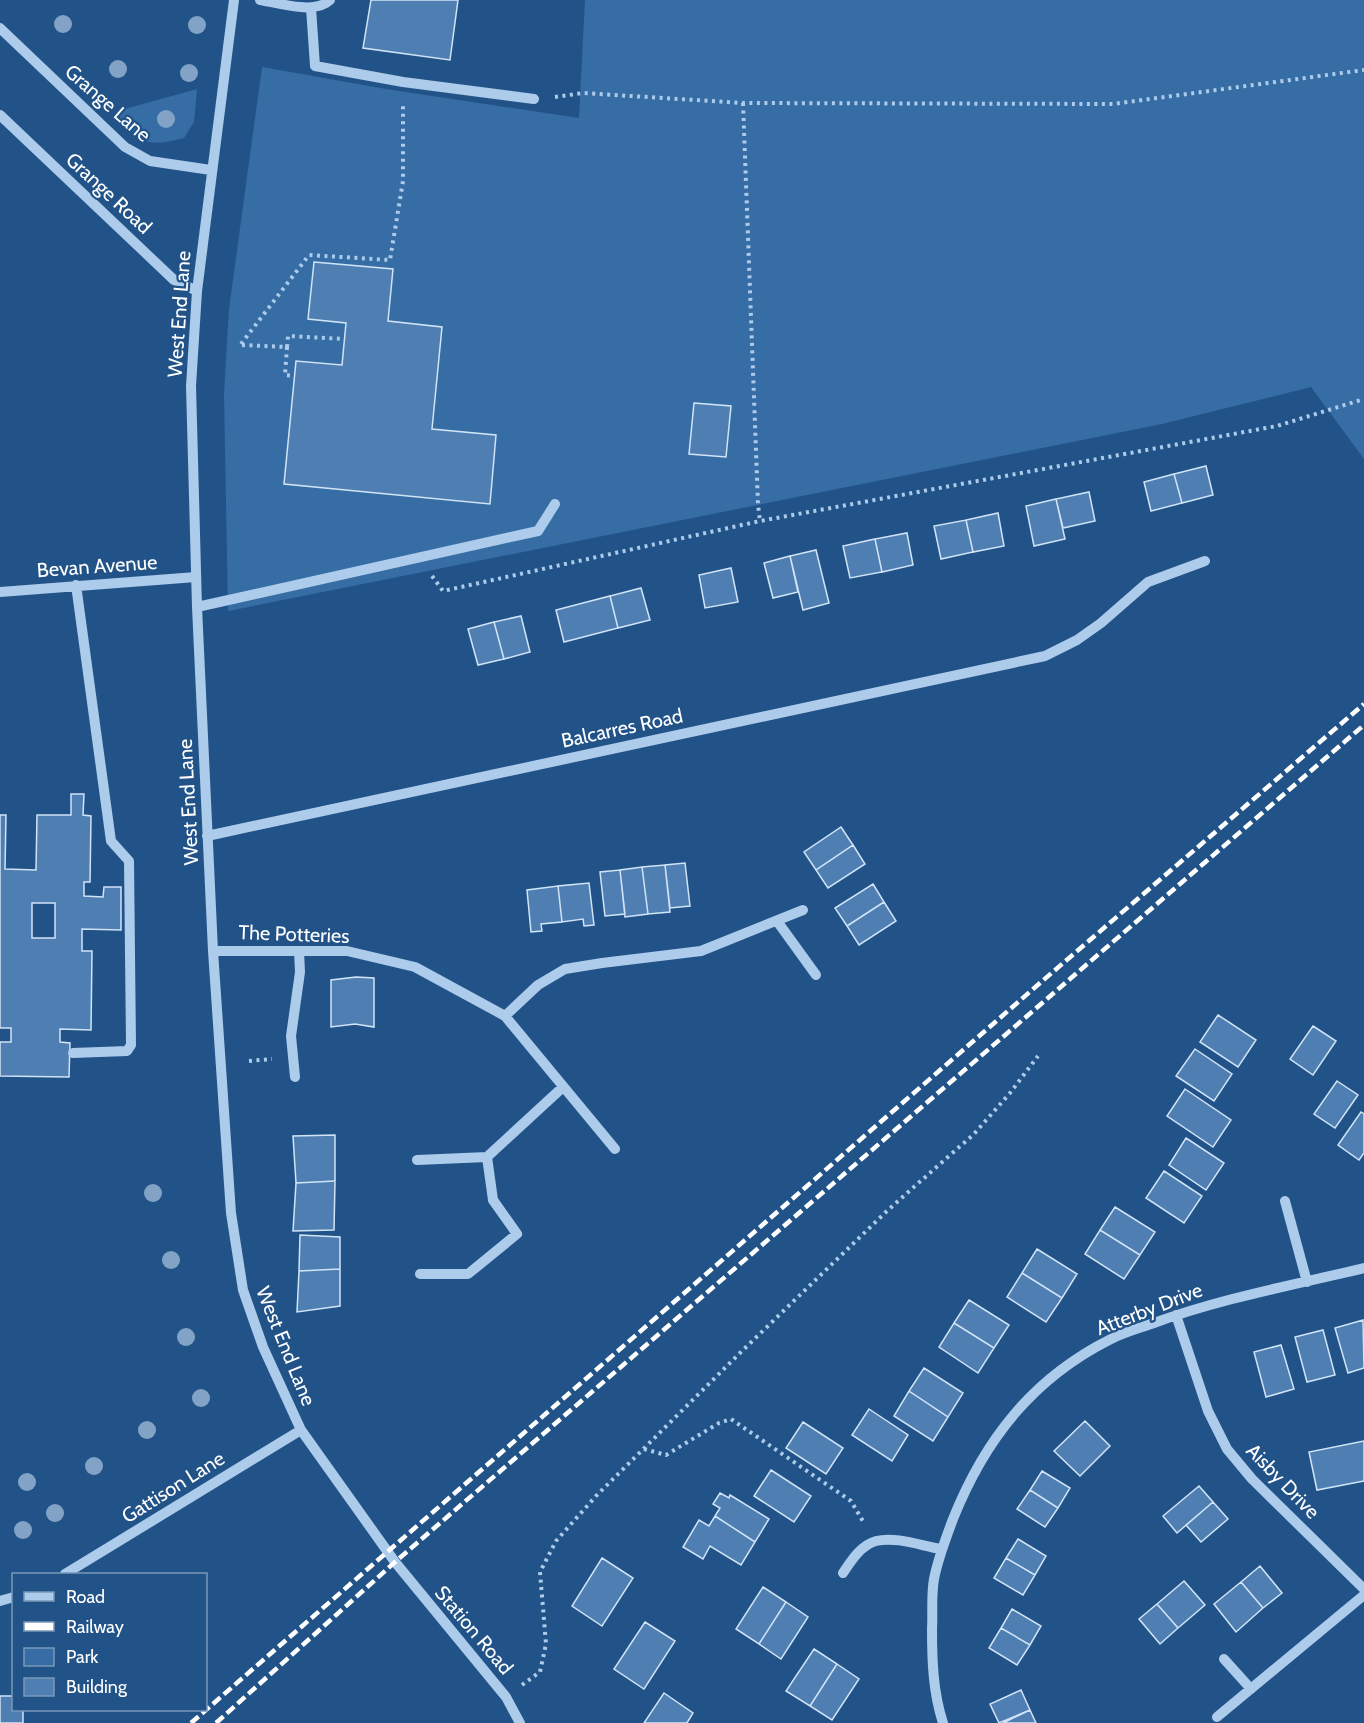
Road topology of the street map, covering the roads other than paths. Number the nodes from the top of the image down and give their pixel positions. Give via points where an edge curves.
1 (234, 0) edge
2 (260, 0) edge
3 (330, 0) edge
4 (311, 8) junction
5 (0, 28) edge
6 (534, 99) road end
7 (0, 115) edge
8 (211, 170) junction
9 (197, 291) junction
10 (555, 504) dead end
11 (1205, 561) dead end
12 (196, 577) junction
13 (76, 585) junction
14 (0, 592) edge
15 (197, 607) junction
16 (207, 836) junction
17 (803, 910) dead end
18 (777, 921) junction
19 (213, 951) junction
20 (299, 951) junction
21 (816, 975) dead end
22 (505, 1016) junction
23 (73, 1053) dead end
24 (295, 1077) dead end
25 (563, 1087) junction
26 (615, 1149) dead end
27 (487, 1157) junction
28 (417, 1160) dead end
29 (1285, 1201) dead end
30 (1364, 1268) edge
31 (420, 1274) dead end
32 (1307, 1282) junction
33 (1176, 1315) junction
34 (301, 1430) junction
35 (941, 1550) junction
36 (395, 1562) joint
37 (68, 1573) edge
38 (843, 1573) dead end
39 (1364, 1589) edge
40 (1364, 1595) edge
41 (1224, 1659) dead end
42 (1251, 1689) junction
43 (1217, 1717) dead end
44 (520, 1723) edge
45 (943, 1723) edge

1 - 8 street, West End Lane
2 - 4 street
3 - 4 street
4 - 6 street via 315,66
5 - 8 street, Grange Lane via 125,147 150,161
7 - 9 street, Grange Road via 174,280
8 - 9 street, West End Lane
9 - 12 street, West End Lane via 191,386
10 - 15 street via 538,531
11 - 16 street, Balcarres Road via 1148,582 1101,623 1045,656
12 - 13 street, Bevan Avenue
12 - 15 street, West End Lane
13 - 14 street, Bevan Avenue
13 - 23 street via 111,841 129,861 130,1045 127,1051
15 - 16 street, West End Lane
16 - 19 street, West End Lane
17 - 18 street
18 - 21 street
18 - 22 street via 701,951 565,969 538,985
19 - 20 street, The Potteries
19 - 34 street, West End Lane via 231,1213 243,1290 263,1347
20 - 22 street, The Potteries via 347,951 415,967
20 - 24 street via 291,1036
22 - 25 street, The Potteries
25 - 26 street, The Potteries
25 - 27 street
27 - 28 street
27 - 31 street via 493,1200 517,1234 468,1274
29 - 32 street
30 - 32 street, Atterby Drive
32 - 33 street, Atterby Drive
33 - 35 street, Atterby Drive via 1112,1338 1073,1362 1025,1401 993,1439 968,1483
33 - 39 street, Aisby Drive via 1208,1411 1227,1449 1252,1479
34 - 36 street, West End Lane
34 - 37 street, Gattison Lane
35 - 38 street via 899,1541 875,1541 856,1554
35 - 45 street, Atterby Drive via 934,1581 932,1660
36 - 44 street, Station Road via 506,1697
40 - 42 street
41 - 42 street
42 - 43 street

